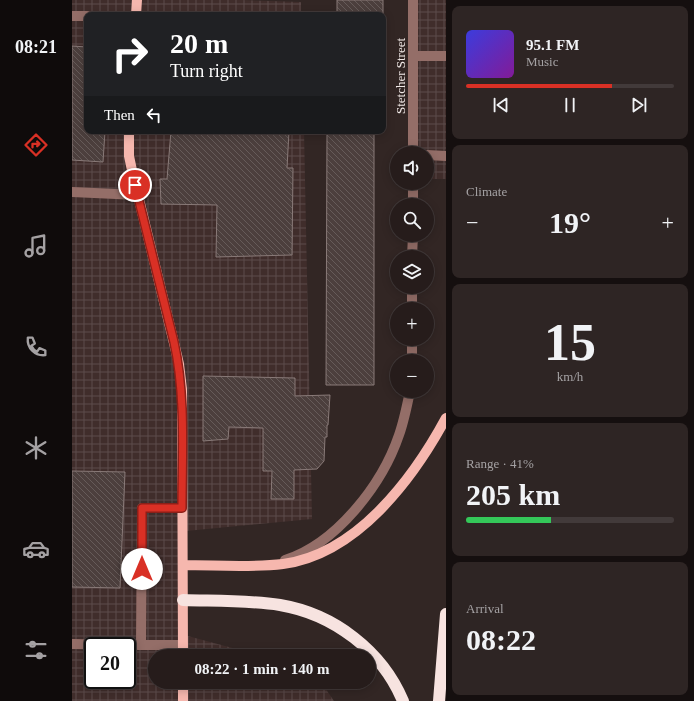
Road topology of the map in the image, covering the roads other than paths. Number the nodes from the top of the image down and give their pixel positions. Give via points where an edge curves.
1 (137, 0) edge
2 (413, 0) edge
3 (136, 12) edge
4 (72, 16) edge
5 (84, 16) edge
6 (413, 56) junction
7 (446, 56) edge
8 (129, 134) edge
9 (413, 146) edge
10 (434, 155) edge
11 (446, 156) edge
12 (72, 192) edge
13 (138, 196) junction
14 (408, 398) edge
15 (446, 418) edge
16 (182, 508) junction
17 (266, 565) junction
18 (183, 566) junction
19 (183, 600) junction
20 (446, 614) edge
21 (72, 644) edge
22 (141, 645) junction
23 (183, 645) junction
24 (183, 649) edge
25 (183, 689) edge
26 (183, 701) edge
27 (403, 701) edge
28 (439, 701) edge

1 - 3 main road
2 - 6 street, Stetcher Street
4 - 5 street
6 - 7 street
6 - 9 street, Stetcher Street
8 - 13 main road via 129,156
10 - 11 street
12 - 13 street
13 - 16 main road via 179,364 182,389
14 - 17 street via 393,449 378,478 357,506 333,531 313,546 292,558
15 - 17 main road via 428,450 408,477 388,502 365,524 340,542 312,556 284,564
16 - 18 main road
16 - 22 street via 142,508
17 - 18 main road
18 - 19 main road
19 - 23 main road
19 - 27 highway via 265,603 296,609 325,620 348,633 370,652 389,674
20 - 28 highway
21 - 22 street
22 - 23 street
23 - 24 main road
25 - 26 main road

